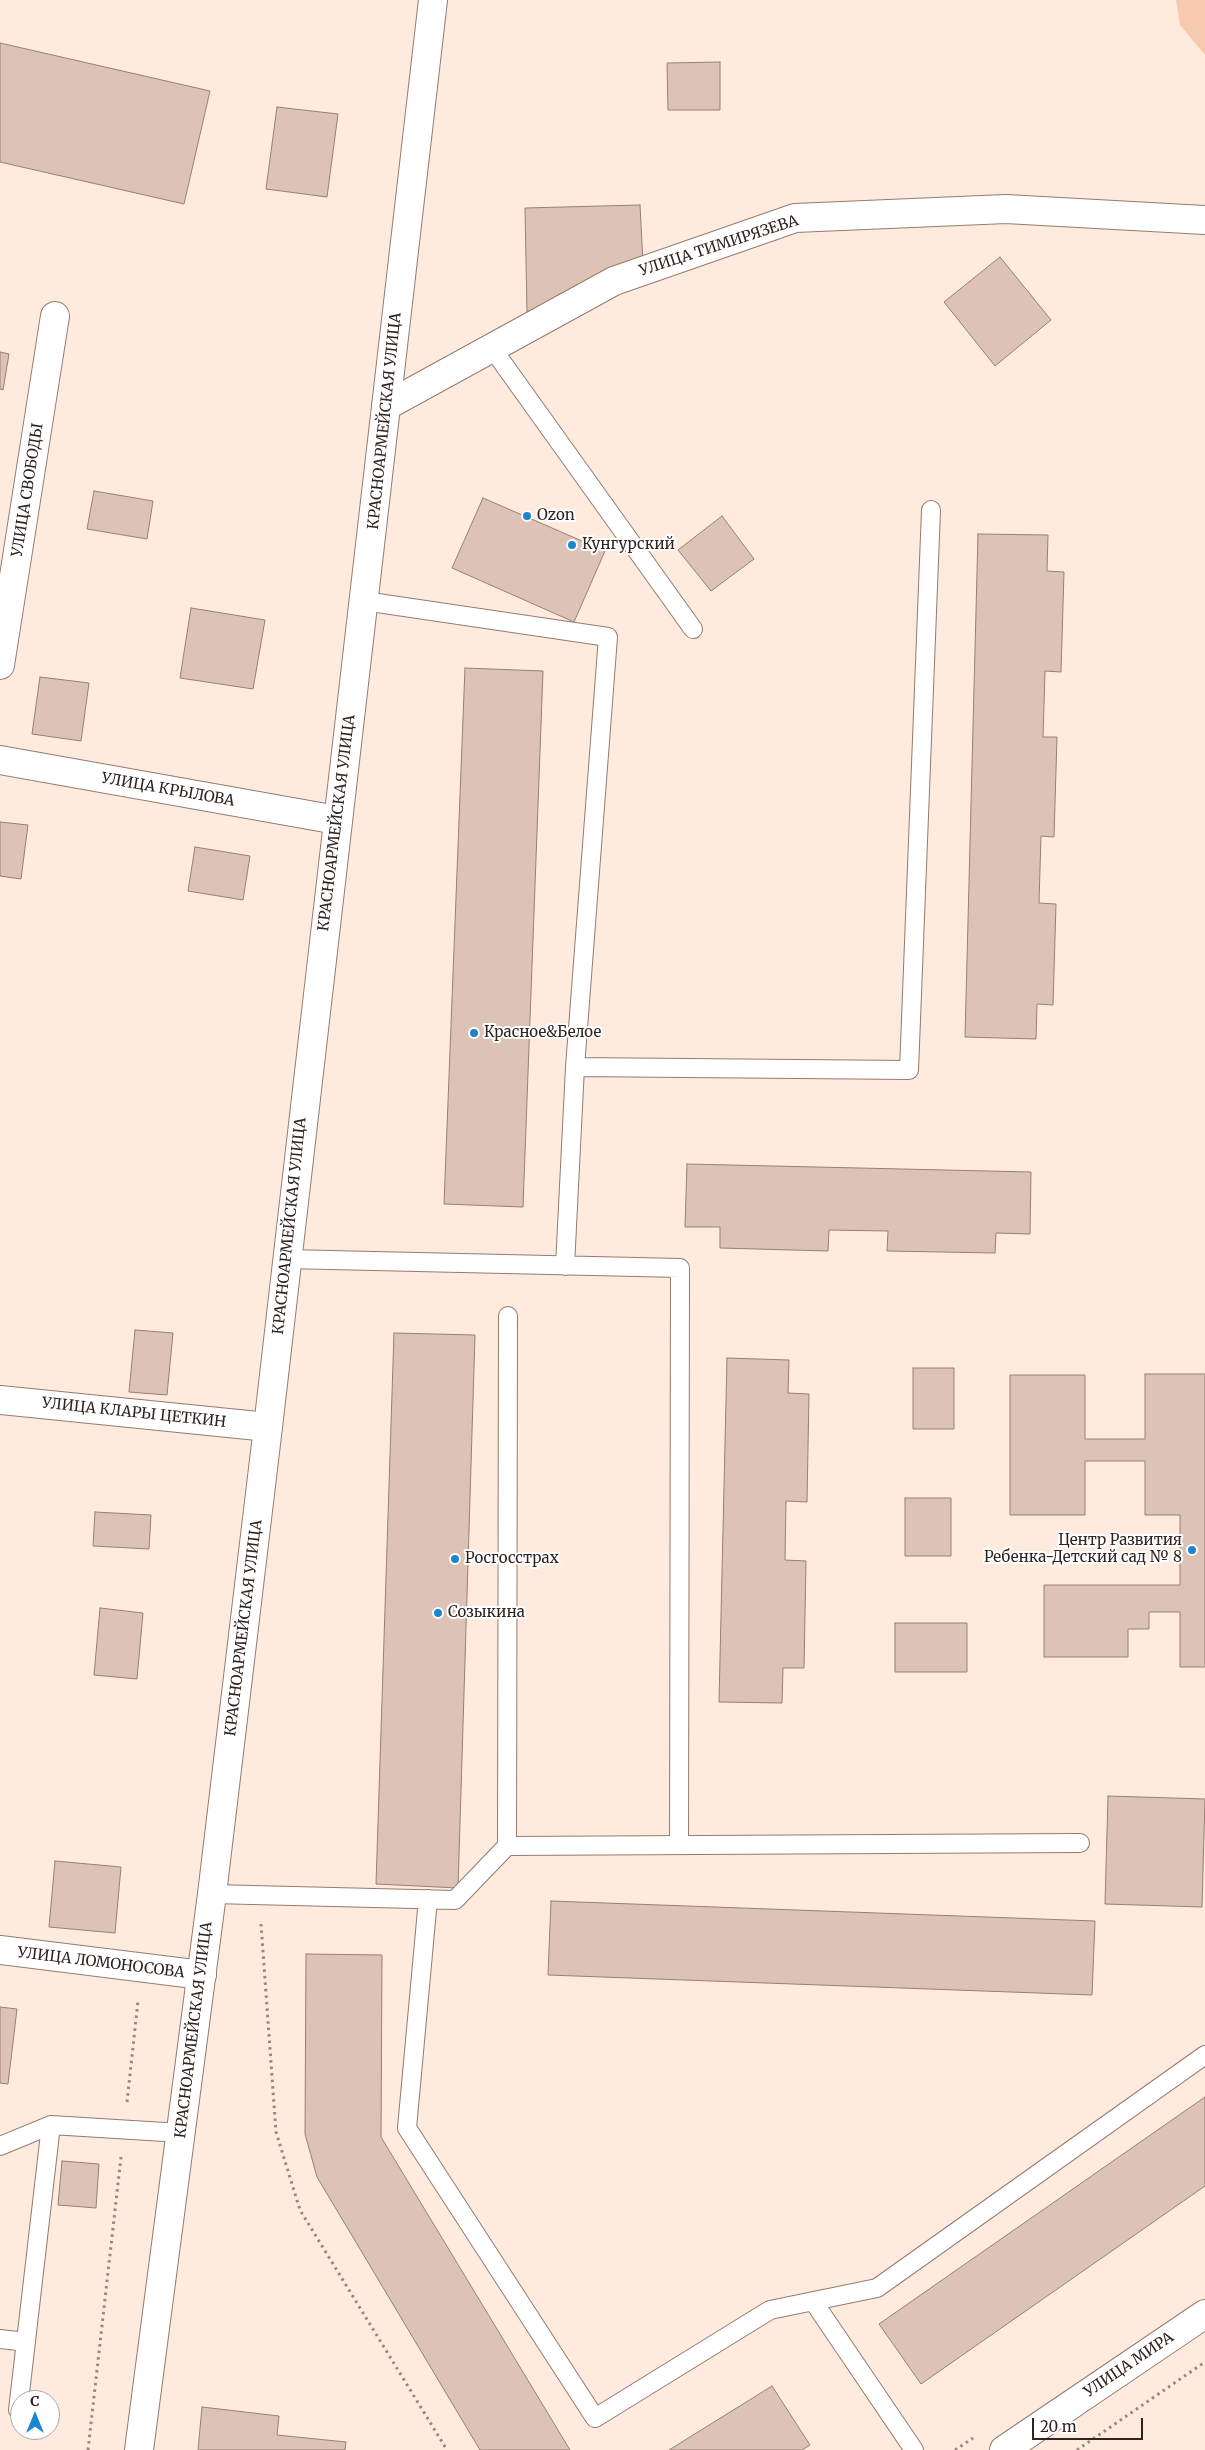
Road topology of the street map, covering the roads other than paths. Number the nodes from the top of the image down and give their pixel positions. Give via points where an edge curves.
1 (433, 0) edge
2 (1205, 220) edge
3 (55, 316) dead end
4 (492, 348) junction
5 (386, 406) junction
6 (931, 510) dead end
7 (364, 601) junction
8 (693, 629) dead end
9 (0, 665) edge
10 (0, 760) edge
11 (337, 820) junction
12 (575, 1067) junction
13 (286, 1259) junction
14 (565, 1266) junction
15 (508, 1316) dead end
16 (0, 1400) edge
17 (268, 1426) junction
18 (1080, 1843) dead end
19 (679, 1845) junction
20 (507, 1846) junction
21 (212, 1894) junction
22 (428, 1899) junction
23 (0, 1950) edge
24 (202, 1975) junction
25 (1205, 2055) edge
26 (51, 2125) junction
27 (181, 2133) junction
28 (0, 2146) edge
29 (814, 2301) junction
30 (1205, 2314) edge
31 (0, 2339) edge
32 (26, 2342) junction
33 (20, 2390) edge
34 (139, 2450) edge
35 (914, 2450) edge
36 (1004, 2450) edge

1 - 5 street, КРАСНОАРМЕЙСКАЯ УЛИЦА
2 - 4 street, УЛИЦА ТИМИРЯЗЕВА via 1006,209 795,218 614,281
3 - 9 street, УЛИЦА СВОБОДЫ
4 - 5 street, УЛИЦА ТИМИРЯЗЕВА
4 - 8 lane
5 - 7 street, КРАСНОАРМЕЙСКАЯ УЛИЦА
6 - 12 lane via 909,1070
7 - 11 street, КРАСНОАРМЕЙСКАЯ УЛИЦА
7 - 12 lane via 608,637
10 - 11 street, УЛИЦА КРЫЛОВА
11 - 13 street, КРАСНОАРМЕЙСКАЯ УЛИЦА
12 - 14 lane
13 - 14 lane
13 - 17 street, КРАСНОАРМЕЙСКАЯ УЛИЦА
14 - 19 lane via 680,1268
15 - 20 lane
16 - 17 street, УЛИЦА КЛАРЫ ЦЕТКИН
17 - 21 street, КРАСНОАРМЕЙСКАЯ УЛИЦА
18 - 19 lane
19 - 20 lane
20 - 22 lane via 455,1900
21 - 22 lane
21 - 24 street, КРАСНОАРМЕЙСКАЯ УЛИЦА
22 - 29 lane via 407,2128 595,2418 770,2310
23 - 24 street, УЛИЦА ЛОМОНОСОВА
24 - 27 street, КРАСНОАРМЕЙСКАЯ УЛИЦА
25 - 29 lane via 877,2288
26 - 27 lane
26 - 28 lane
26 - 32 lane
27 - 34 street, КРАСНОАРМЕЙСКАЯ УЛИЦА
29 - 35 lane
30 - 36 street, УЛИЦА МИРА
31 - 32 lane
32 - 33 lane

